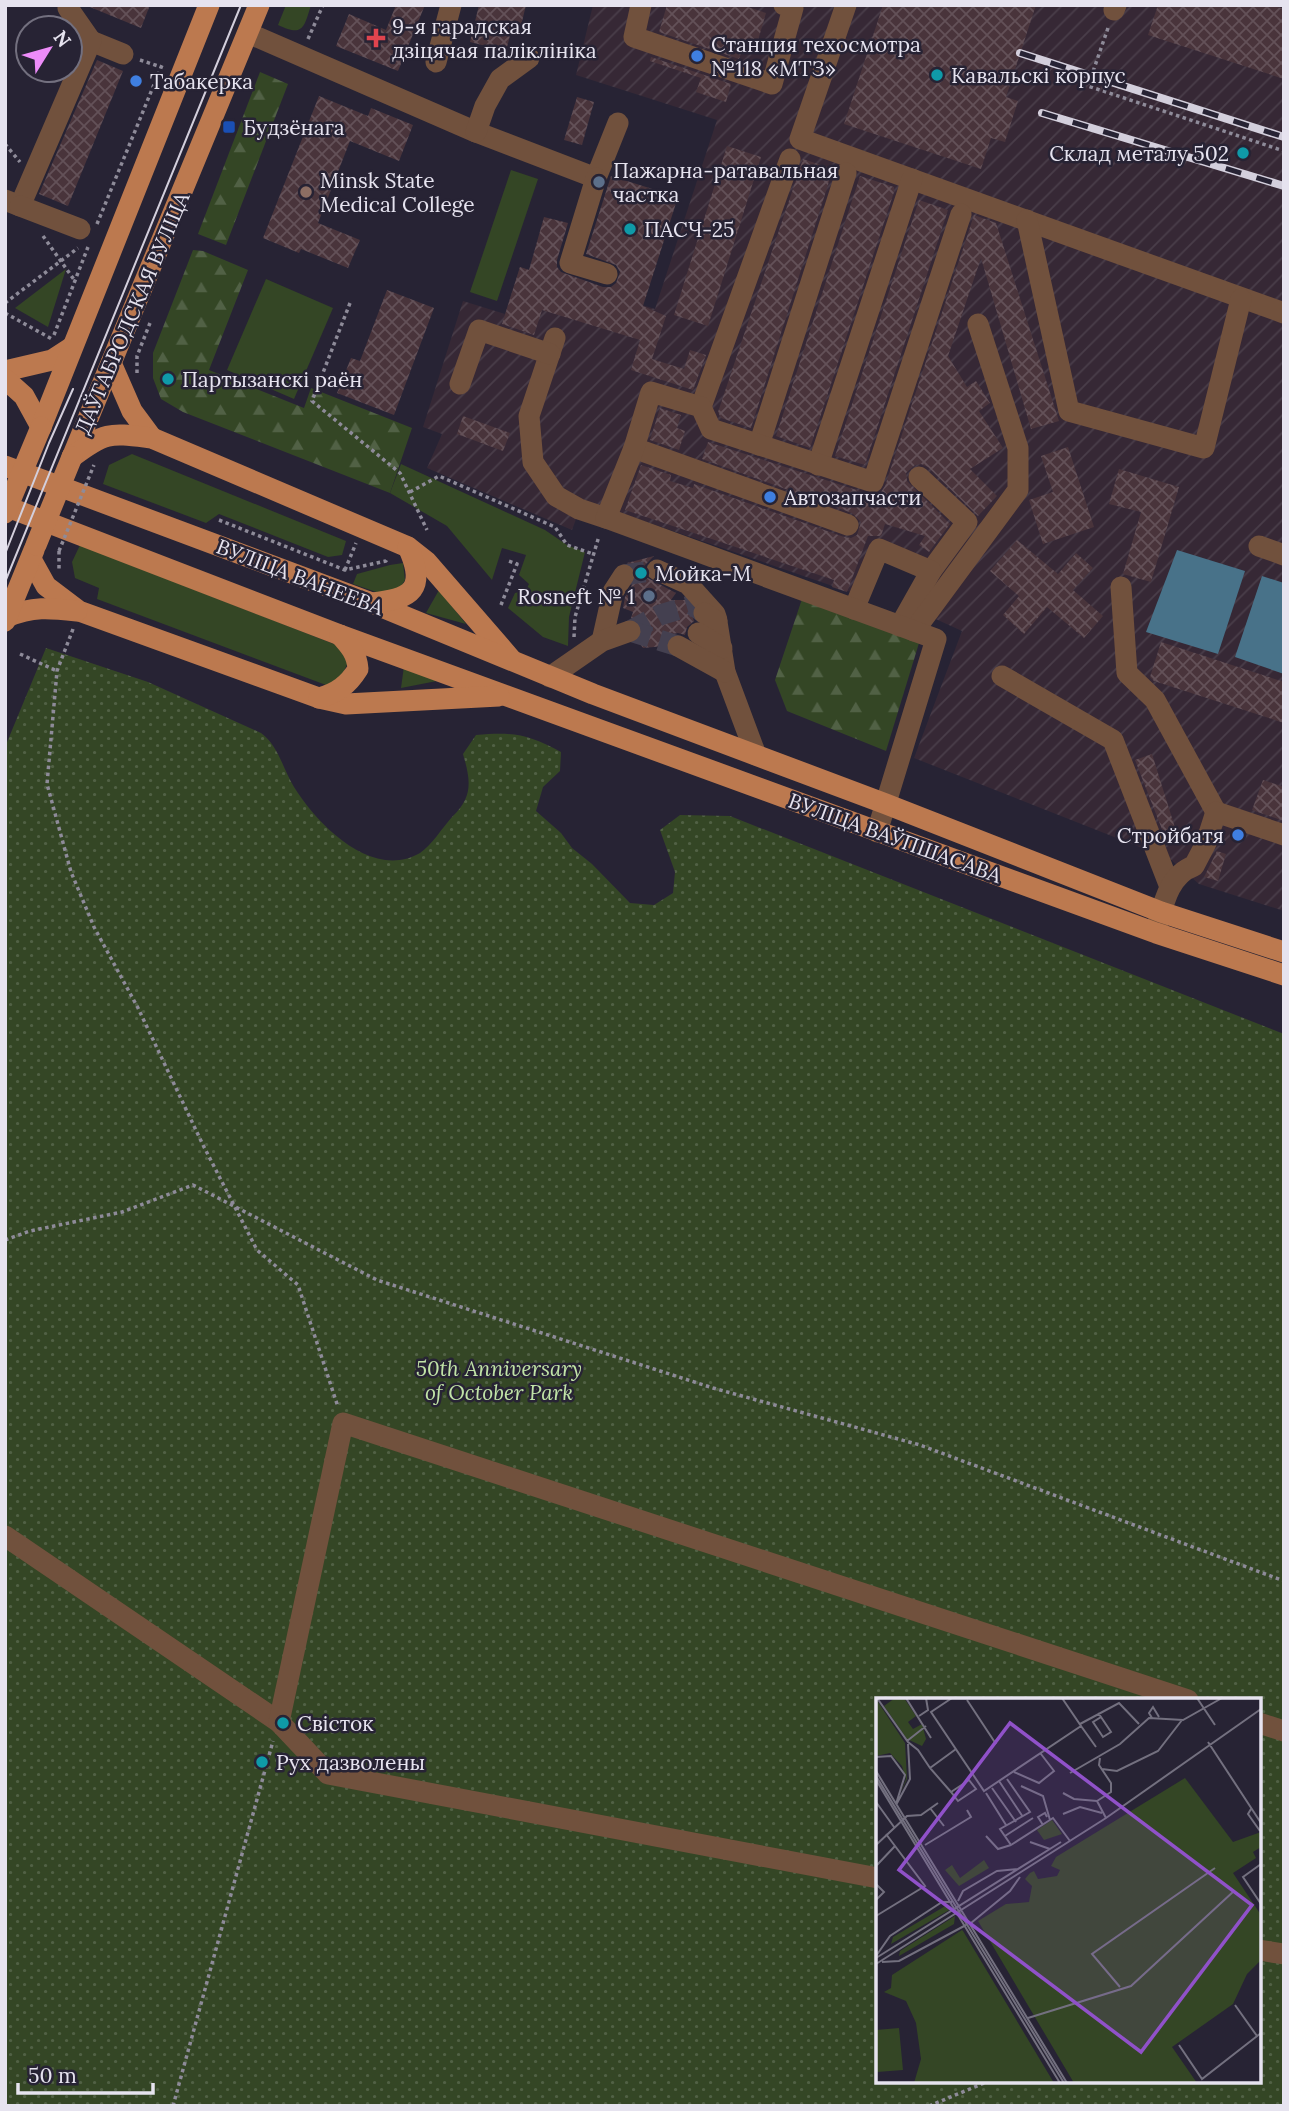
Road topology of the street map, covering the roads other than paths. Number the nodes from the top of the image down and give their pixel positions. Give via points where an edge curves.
1 (69, 5) edge
2 (209, 5) edge
3 (259, 5) edge
4 (451, 5) edge
5 (641, 5) edge
6 (784, 5) edge
7 (846, 5) edge
8 (248, 33) junction
9 (91, 41) junction
10 (123, 54) dead end
11 (529, 58) dead end
12 (436, 62) dead end
13 (618, 123) dead end
14 (476, 132) junction
15 (790, 159) dead end
16 (846, 173) dead end
17 (596, 178) junction
18 (912, 179) junction
19 (13, 203) edge
20 (961, 214) dead end
21 (1027, 220) junction
22 (88, 229) road end
23 (607, 274) dead end
24 (1241, 299) junction
25 (1284, 313) edge
26 (978, 324) dead end
27 (72, 347) junction
28 (111, 363) junction
29 (5, 372) edge
30 (5, 379) edge
31 (460, 384) dead end
32 (701, 407) junction
33 (41, 427) junction
34 (152, 438) junction
35 (759, 445) junction
36 (634, 448) junction
37 (72, 457) junction
38 (818, 465) junction
39 (5, 466) edge
40 (919, 477) dead end
41 (5, 506) edge
42 (5, 513) edge
43 (606, 518) junction
44 (848, 525) dead end
45 (1259, 546) dead end
46 (399, 551) junction
47 (33, 552) junction
48 (1284, 555) edge
49 (657, 570) tunnel mouth
50 (931, 571) junction
51 (624, 575) dead end
52 (1121, 587) dead end
53 (372, 603) junction
54 (854, 609) junction
55 (6, 619) edge
56 (76, 620) junction
57 (907, 629) junction
58 (630, 631) dead end
59 (340, 635) junction
60 (602, 641) junction
61 (678, 646) tunnel mouth
62 (515, 663) junction
63 (725, 672) junction
64 (1002, 676) dead end
65 (550, 677) junction
66 (593, 694) joint
67 (508, 696) junction
68 (319, 698) junction
69 (756, 755) junction
70 (886, 804) junction
71 (1216, 813) junction
72 (877, 832) junction
73 (1284, 835) edge
74 (1170, 887) junction
75 (1158, 923) junction
76 (1284, 952) edge
77 (1284, 975) edge
78 (5, 1536) edge
79 (1182, 1698) edge
80 (279, 1722) junction
81 (1261, 1724) edge
82 (1284, 1731) edge
83 (876, 1878) edge
84 (1261, 1950) edge
85 (1284, 1954) edge

1 - 9 lane
2 - 27 main road, ДАЎГАБРОДСКАЯ ВУЛІЦА
3 - 8 main road, ДАЎГАБРОДСКАЯ ВУЛІЦА
4 - 12 lane
5 - 6 lane via 634,37 772,84 793,8
7 - 18 lane via 800,139
8 - 14 lane
8 - 28 main road, ДАЎГАБРОДСКАЯ ВУЛІЦА
9 - 10 lane
9 - 19 lane
11 - 14 lane via 500,79
13 - 17 lane
14 - 17 lane
15 - 32 lane
16 - 35 lane
17 - 23 lane via 570,263
18 - 21 lane
18 - 38 lane
19 - 22 lane
20 - 38 lane via 873,482
21 - 24 lane
21 - 24 lane via 1069,411 1204,448
24 - 25 lane
26 - 57 lane via 1018,448 1018,490
27 - 29 main road via 52,360
27 - 33 main road, ДАЎГАБРОДСКАЯ ВУЛІЦА
28 - 34 main road via 132,411
28 - 37 main road, ДАЎГАБРОДСКАЯ ВУЛІЦА
30 - 33 main road via 24,396
31 - 43 lane via 479,330 552,346 529,416 533,461 556,496
32 - 35 lane via 712,429
32 - 36 lane via 651,392
33 - 42 main road, ДАЎГАБРОДСКАЯ ВУЛІЦА, bridge
34 - 37 main road via 116,434 95,440
34 - 46 main road
35 - 38 lane
36 - 43 lane
36 - 44 lane
37 - 47 main road, ДАЎГАБРОДСКАЯ ВУЛІЦА, bridge
39 - 53 main road, ВУЛІЦА ВАНЕЕВА
40 - 50 lane via 967,522
41 - 59 main road, ВУЛІЦА ВАНЕЕВА
43 - 54 lane
45 - 48 lane
46 - 53 main road via 415,562 413,588 400,599
46 - 62 main road via 427,562
47 - 55 main road, ДАЎГАБРОДСКАЯ ВУЛІЦА
47 - 56 main road via 46,586
49 - 63 lane via 688,584 715,614 706,623 722,648
50 - 54 lane via 879,549
50 - 57 lane
51 - 60 lane via 613,592
52 - 71 lane via 1127,673 1155,700
53 - 62 main road, ВУЛІЦА ВАНЕЕВА
54 - 57 lane
55 - 56 main road via 23,610 43,608
56 - 68 main road
57 - 70 lane via 936,639
58 - 60 lane
59 - 67 main road, ВУЛІЦА ВАНЕЕВА
59 - 68 main road via 353,649 358,669 334,694
60 - 65 lane
61 - 63 lane
62 - 65 main road, ВУЛІЦА ВАНЕЕВА
63 - 69 lane
64 - 74 lane via 1113,740
65 - 66 main road, ВУЛІЦА ВАНЕЕВА
66 - 69 main road, ВУЛІЦА ВАЎПШАСАВА
67 - 68 main road via 346,704
67 - 72 main road, ВУЛІЦА ВАЎПШАСАВА
69 - 70 main road, ВУЛІЦА ВАЎПШАСАВА
70 - 72 lane
70 - 75 main road, ВУЛІЦА ВАЎПШАСАВА
71 - 73 lane
71 - 74 lane via 1194,866 1183,870
72 - 75 main road, ВУЛІЦА ВАЎПШАСАВА
74 - 75 lane
75 - 76 main road, ВУЛІЦА ВАЎПШАСАВА
75 - 77 main road, ВУЛІЦА ВАЎПШАСАВА
78 - 80 lane
79 - 80 lane via 343,1423
80 - 83 lane via 328,1774
81 - 82 lane
84 - 85 lane

